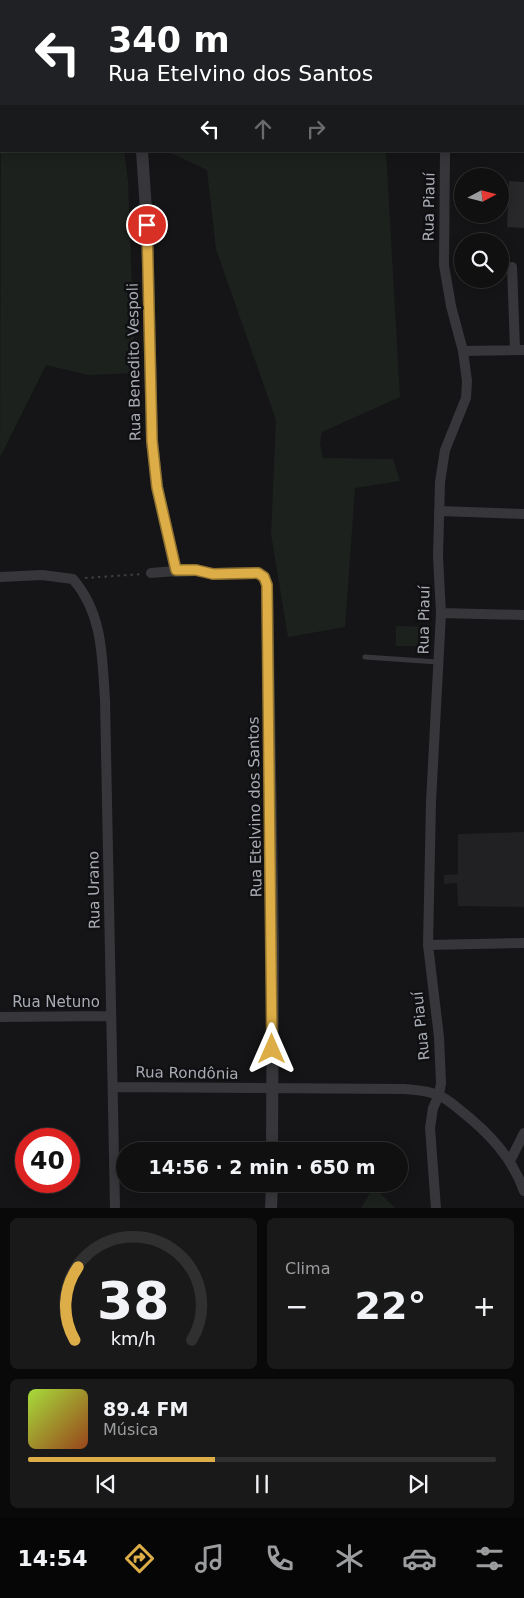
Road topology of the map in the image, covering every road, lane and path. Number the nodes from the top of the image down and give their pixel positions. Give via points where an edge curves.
1 (142, 152) edge
2 (445, 152) edge
3 (512, 266) dead end
4 (520, 350) edge
5 (463, 351) junction
6 (439, 511) junction
7 (524, 514) edge
8 (176, 570) junction
9 (151, 573) joint
10 (0, 577) edge
11 (73, 579) junction
12 (441, 613) junction
13 (524, 615) edge
14 (365, 657) dead end
15 (438, 662) junction
16 (524, 943) edge
17 (428, 945) junction
18 (111, 1016) junction
19 (0, 1017) edge
20 (113, 1087) junction
21 (272, 1088) junction
22 (440, 1095) junction
23 (524, 1134) edge
24 (272, 1142) edge
25 (510, 1161) junction
26 (524, 1191) edge
27 (272, 1192) edge
28 (115, 1208) edge
29 (271, 1208) edge
30 (436, 1208) edge

1 - 8 street, Rua Benedito Vespoli via 152,441 157,487
2 - 5 street, Rua Piauí via 444,265
3 - 4 street
4 - 5 street
5 - 6 street, Rua Piauí via 466,398 445,450
6 - 7 street
6 - 12 street, Rua Piauí
8 - 9 street, Rua Etelvino dos Santos
8 - 21 street, Rua Etelvino dos Santos via 213,574 258,573 267,585
9 - 11 path
10 - 11 street via 42,575
11 - 18 street, Rua Urano via 85,594 101,644
12 - 13 street
12 - 15 street, Rua Piauí
14 - 15 lane
15 - 17 street, Rua Piauí
16 - 17 street
17 - 22 street, Rua Piauí via 439,1037
18 - 19 street, Rua Netuno
18 - 20 street, Rua Urano
20 - 21 street, Rua Rondônia
20 - 28 street, Rua Urano
21 - 22 street, Rua Rondônia via 418,1090
21 - 24 street, Rua Etelvino dos Santos
22 - 25 street via 482,1128
22 - 30 street, Rua Piauí via 433,1108 430,1128
23 - 25 street
25 - 26 street
27 - 29 street

